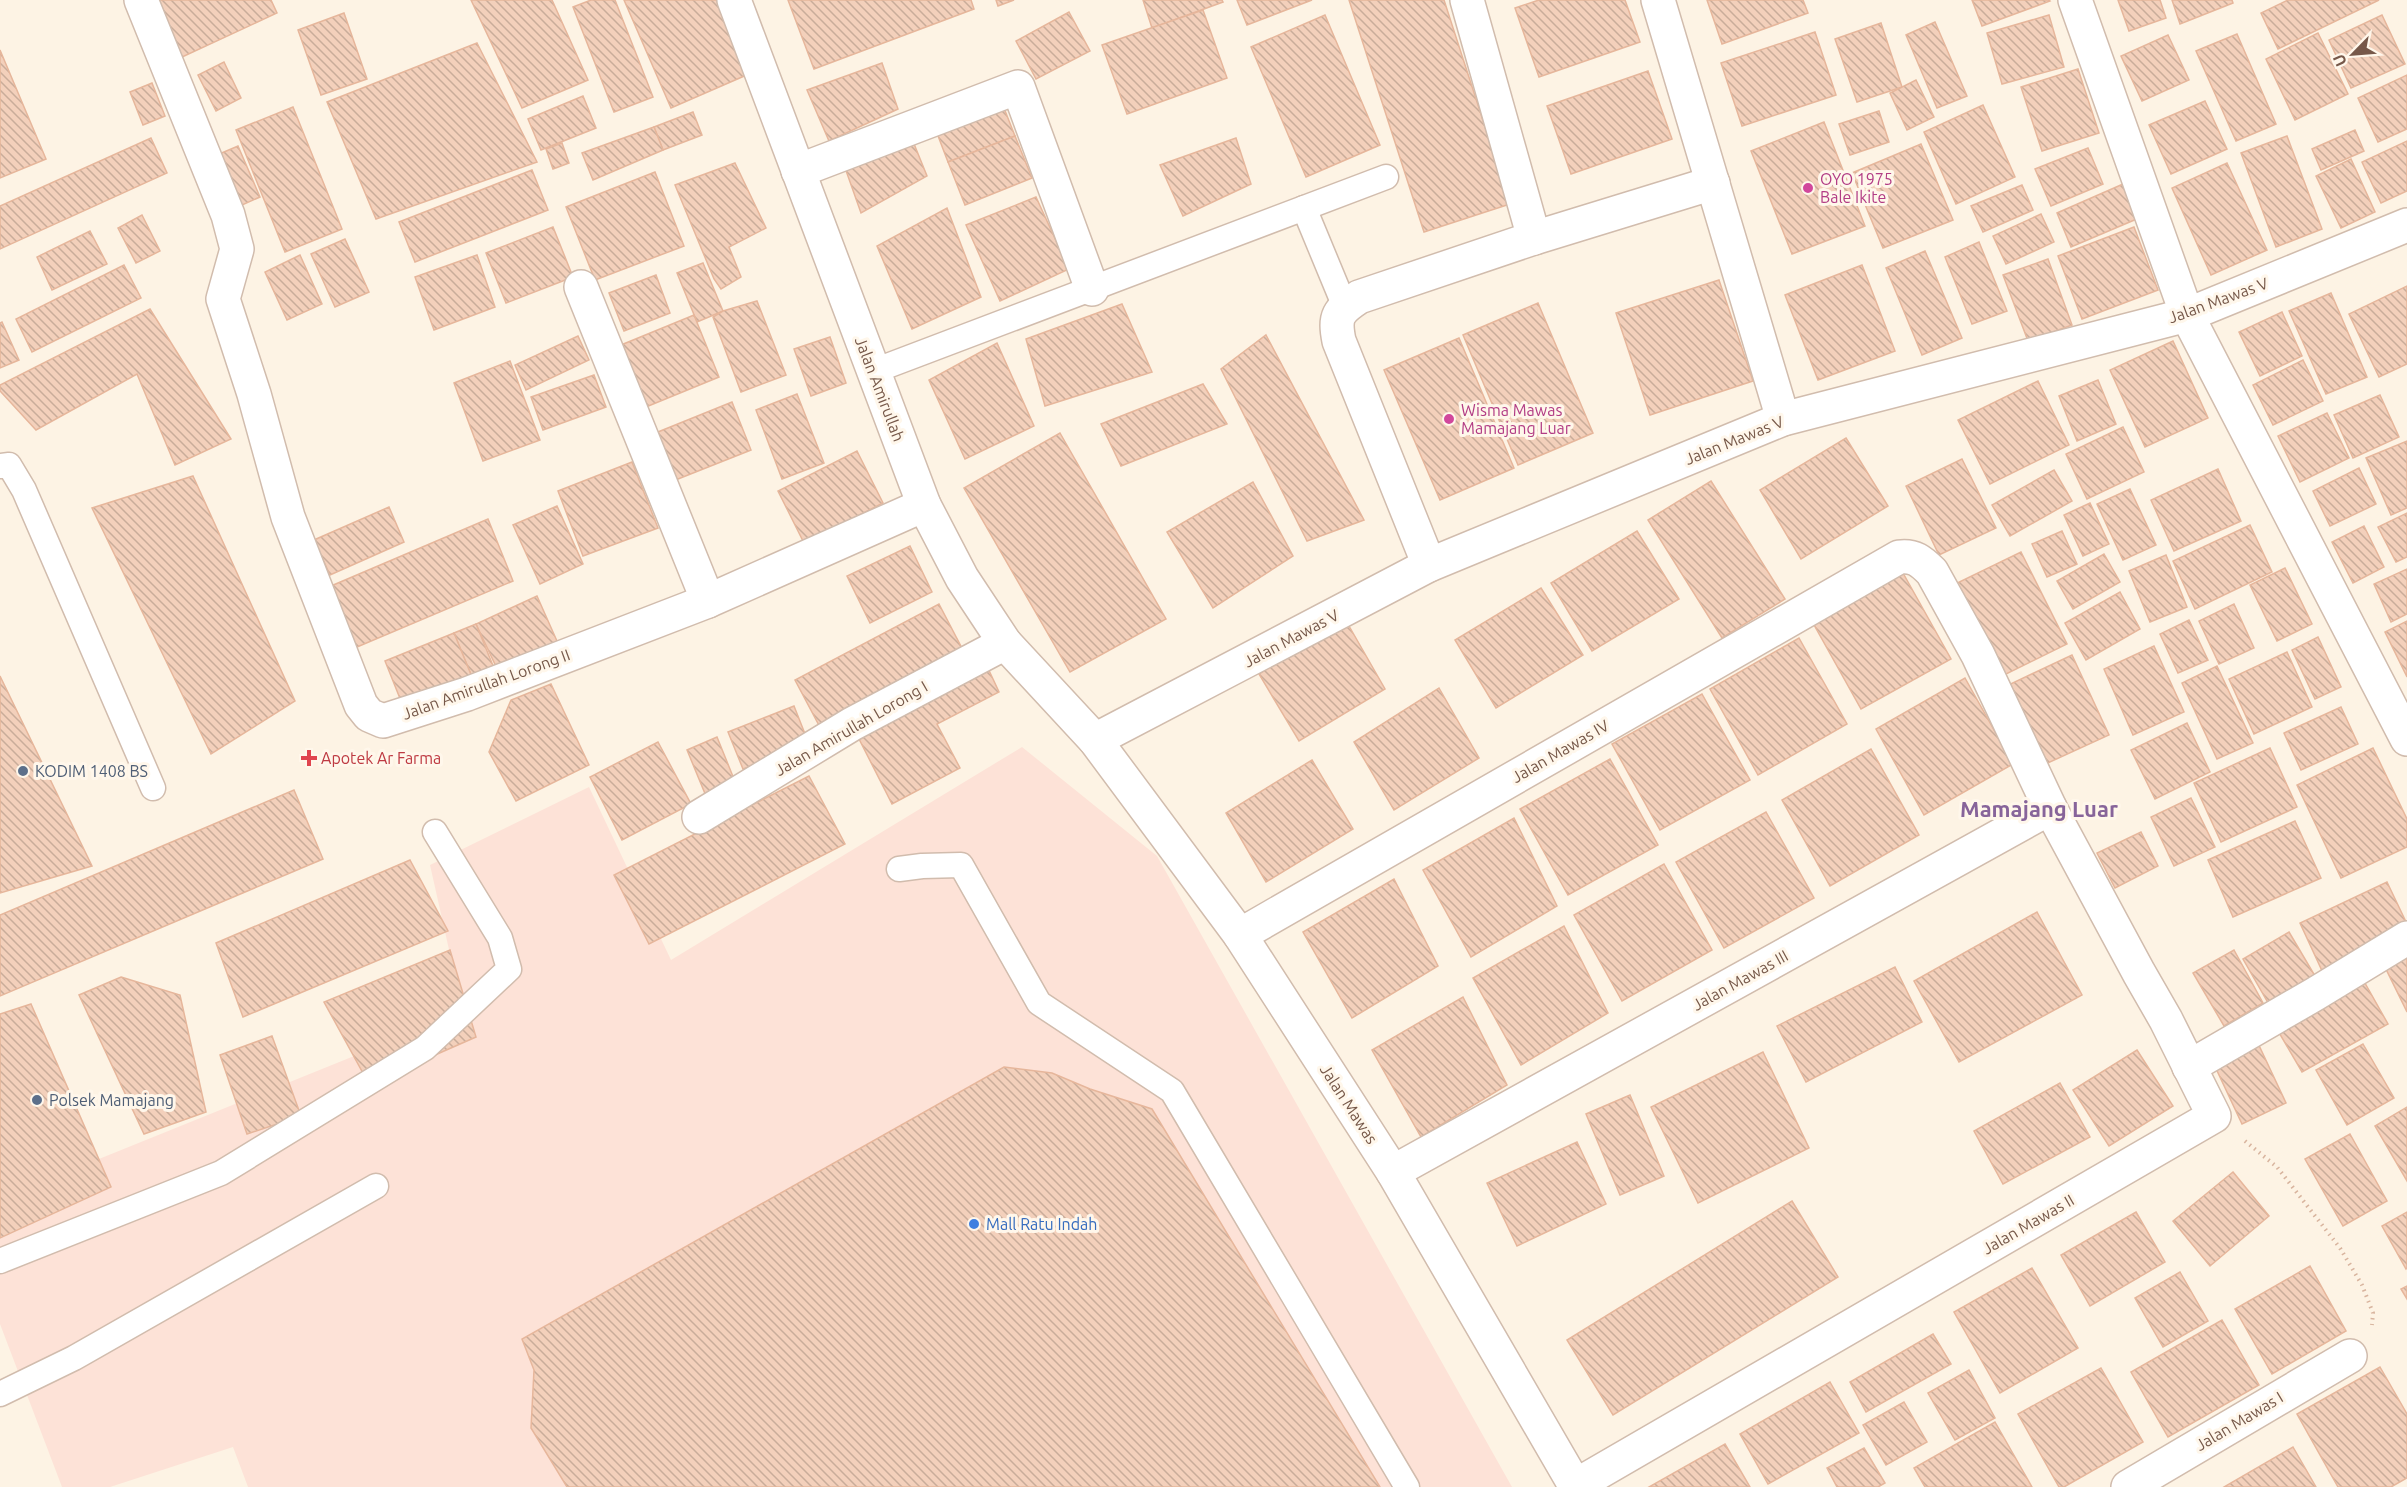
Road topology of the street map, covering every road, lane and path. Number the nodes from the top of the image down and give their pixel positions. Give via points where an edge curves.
1 (141, 0) edge
2 (734, 0) edge
3 (1467, 0) edge
4 (1658, 0) edge
5 (2075, 0) edge
6 (798, 171) junction
7 (1386, 177) dead end
8 (1713, 183) junction
9 (1304, 208) junction
10 (2407, 225) edge
11 (1534, 238) junction
12 (581, 287) dead end
13 (1092, 289) junction
14 (1345, 307) junction
15 (2187, 315) junction
16 (874, 371) junction
17 (1784, 419) junction
18 (0, 466) edge
19 (924, 505) junction
20 (1429, 565) junction
21 (708, 601) junction
22 (1005, 643) junction
23 (2407, 739) edge
24 (1095, 740) junction
25 (153, 788) dead end
26 (2050, 808) junction
27 (699, 817) dead end
28 (435, 832) dead end
29 (899, 869) dead end
30 (1240, 935) junction
31 (2407, 938) edge
32 (2189, 1066) junction
33 (2214, 1116) junction
34 (1393, 1172) junction
35 (376, 1186) dead end
36 (0, 1261) edge
37 (2350, 1356) joint
38 (0, 1394) edge
39 (1407, 1487) edge
40 (1576, 1487) edge
41 (2128, 1487) edge

1 - 21 street, Jalan Amirullah Lorong II via 228,215 237,249 223,300 254,393 288,517 361,705 369,715 383,721 467,694
2 - 6 street, Jalan Amirullah
3 - 11 street
4 - 8 street
5 - 15 street
6 - 13 street via 1018,87
6 - 16 street, Jalan Amirullah
7 - 9 lane
8 - 11 street
8 - 17 street
9 - 13 lane
9 - 14 lane
10 - 15 street, Jalan Mawas V
11 - 14 street via 1359,297
12 - 21 street
13 - 16 lane
14 - 20 street via 1336,320 1339,341
15 - 17 street, Jalan Mawas V
15 - 23 street
16 - 19 street, Jalan Amirullah
17 - 20 street, Jalan Mawas V
18 - 25 lane via 9,465 24,490
19 - 21 street, Jalan Amirullah Lorong II
19 - 22 street, Jalan Amirullah via 962,578
20 - 24 street, Jalan Mawas V
22 - 24 street, Jalan Amirullah
22 - 27 street, Jalan Amirullah Lorong I via 852,724
24 - 30 street, Jalan Mawas
26 - 30 street, Jalan Mawas IV via 1978,655 1932,572 1911,556 1899,557
26 - 32 street
26 - 34 street, Jalan Mawas III
28 - 36 lane via 500,938 509,969 425,1048 221,1173
29 - 39 lane via 961,865 1039,1003 1172,1091
30 - 34 street, Jalan Mawas
31 - 32 street
32 - 33 street
33 - 37 path via 2277,1167 2340,1248 2362,1285 2373,1313 2371,1335
33 - 40 street, Jalan Mawas II
34 - 40 street, Jalan Mawas
35 - 38 lane via 84,1352
37 - 41 street, Jalan Mawas I

